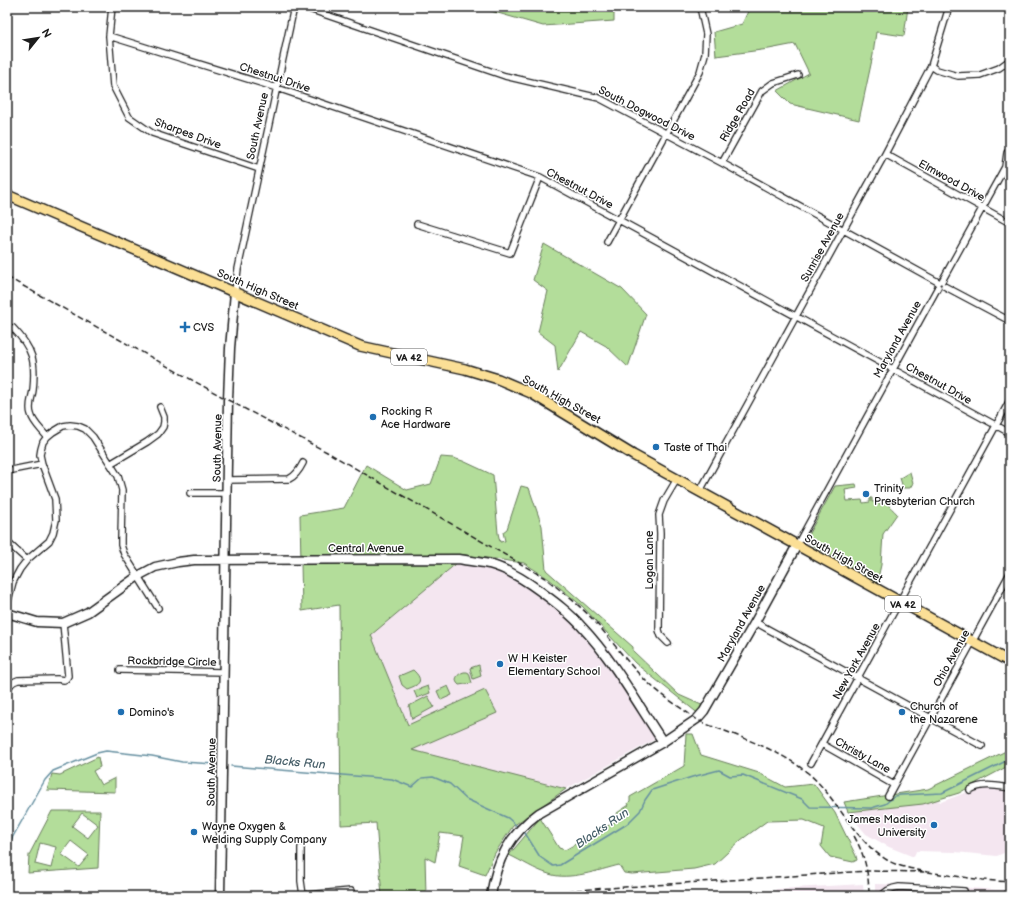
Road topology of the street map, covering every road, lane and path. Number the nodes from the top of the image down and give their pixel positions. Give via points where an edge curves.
1 (112, 7) edge
2 (294, 7) edge
3 (303, 7) edge
4 (700, 7) edge
5 (949, 7) edge
6 (109, 36) junction
7 (1010, 60) edge
8 (931, 66) junction
9 (798, 75) dead end
10 (277, 88) junction
11 (667, 134) junction
12 (1007, 153) dead end
13 (885, 154) junction
14 (722, 163) junction
15 (259, 169) junction
16 (540, 177) junction
17 (7, 195) edge
18 (982, 207) junction
19 (619, 220) junction
20 (1010, 223) edge
21 (417, 224) dead end
22 (843, 230) junction
23 (607, 242) dead end
24 (940, 284) junction
25 (235, 292) junction
26 (796, 316) junction
27 (1010, 321) edge
28 (13, 328) dead end
29 (893, 370) junction
30 (1010, 400) edge
31 (160, 408) dead end
32 (996, 426) junction
33 (1010, 433) edge
34 (48, 437) junction
35 (303, 463) dead end
36 (42, 464) junction
37 (110, 464) junction
38 (7, 471) edge
39 (677, 479) junction
40 (227, 480) junction
41 (700, 491) junction
42 (190, 493) dead end
43 (227, 493) junction
44 (7, 542) edge
45 (797, 545) junction
46 (27, 560) junction
47 (226, 560) junction
48 (1010, 573) edge
49 (138, 576) junction
50 (900, 602) junction
51 (7, 605) edge
52 (158, 608) dead end
53 (7, 613) edge
54 (755, 622) junction
55 (63, 623) junction
56 (972, 641) junction
57 (668, 644) dead end
58 (1010, 662) edge
59 (120, 670) dead end
60 (224, 672) junction
61 (858, 678) junction
62 (7, 693) edge
63 (930, 717) junction
64 (663, 742) junction
65 (822, 744) junction
66 (982, 746) dead end
67 (811, 763) dead end
68 (894, 784) junction
69 (1010, 788) edge
70 (970, 790) dead end
71 (888, 796) dead end
72 (301, 848) dead end
73 (351, 891) dead end
74 (303, 895) edge
75 (220, 896) edge
76 (294, 896) edge
77 (492, 896) edge
78 (882, 896) edge
79 (963, 896) edge

1 - 6 street, Sharpes Drive
2 - 10 street, South Avenue
3 - 11 street, South Dogwood Drive via 504,76 600,98
4 - 11 street via 706,34 705,55 700,72
5 - 8 street, Sunrise Avenue
6 - 10 street, Chestnut Drive
6 - 15 street, Sharpes Drive via 113,86 129,117 152,133
7 - 8 street via 999,68 980,75 958,76
8 - 13 street, Sunrise Avenue
9 - 14 street, Ridge Road via 773,83 762,91
10 - 15 street, South Avenue
10 - 16 street, Chestnut Drive
11 - 14 street, South Dogwood Drive
11 - 19 street
12 - 18 street, Maryland Avenue via 1005,167
13 - 18 street, Elmwood Drive
13 - 22 street, Sunrise Avenue
14 - 22 street, South Dogwood Drive
15 - 25 street, South Avenue
16 - 19 street, Chestnut Drive
16 - 21 street via 510,253
17 - 25 main road, South High Street / VA 42
18 - 20 street, Elmwood Drive
18 - 24 street, Maryland Avenue
19 - 23 street
19 - 26 street, Chestnut Drive
22 - 24 street, South Dogwood Drive
22 - 26 street, Sunrise Avenue
24 - 27 street, South Dogwood Drive
24 - 29 street, Maryland Avenue
25 - 39 main road, South High Street / VA 42 via 360,346 465,369 498,379 531,393
25 - 40 street, South Avenue via 229,369
26 - 29 street, Chestnut Drive
26 - 41 street, Sunrise Avenue
28 - 34 street via 27,344 32,356 34,368 30,412 34,421
29 - 32 street, Chestnut Drive
29 - 45 street, Maryland Avenue
30 - 32 street, New York Avenue
31 - 37 street via 164,422 158,434
32 - 33 street, Chestnut Drive
32 - 50 street, New York Avenue
34 - 36 street via 41,449
34 - 37 street via 63,426 78,426 85,429
35 - 40 street via 289,479
36 - 38 street
36 - 46 street via 55,499 56,520 49,541
37 - 49 street via 118,476 122,490 121,546
39 - 41 main road, South High Street / VA 42
39 - 57 street, Logan Lane via 659,515 659,630
40 - 43 street, South Avenue
41 - 45 main road, South High Street / VA 42
42 - 43 street
43 - 47 street, South Avenue
44 - 46 street
45 - 50 main road, South High Street / VA 42
45 - 54 street, Maryland Avenue
46 - 51 street via 13,582
47 - 49 street, Central Avenue via 178,562 155,567
47 - 60 street, South Avenue
47 - 64 street, Central Avenue via 459,559 489,564 505,570 542,592 582,626 611,663
48 - 56 street, Ohio Avenue
49 - 52 street
49 - 55 street, Central Avenue via 88,612
50 - 56 main road, South High Street / VA 42
50 - 61 street, New York Avenue
53 - 55 street, Central Avenue via 37,622
54 - 61 street
54 - 64 street, Maryland Avenue via 704,711
55 - 62 street via 68,676 66,679 18,680 10,685
56 - 58 main road, South High Street / VA 42
56 - 63 street, Ohio Avenue
59 - 60 street, Rockbridge Circle
60 - 75 street, South Avenue
61 - 63 street
61 - 65 street, New York Avenue
63 - 66 street
63 - 68 street, Ohio Avenue
64 - 77 street, Maryland Avenue via 539,813 525,825 503,854
65 - 67 street, New York Avenue
65 - 68 street, Christy Lane
68 - 71 street, Ohio Avenue
69 - 70 street via 986,785
72 - 74 street
73 - 74 street
74 - 76 street
78 - 79 street via 887,891 899,887 964,891

